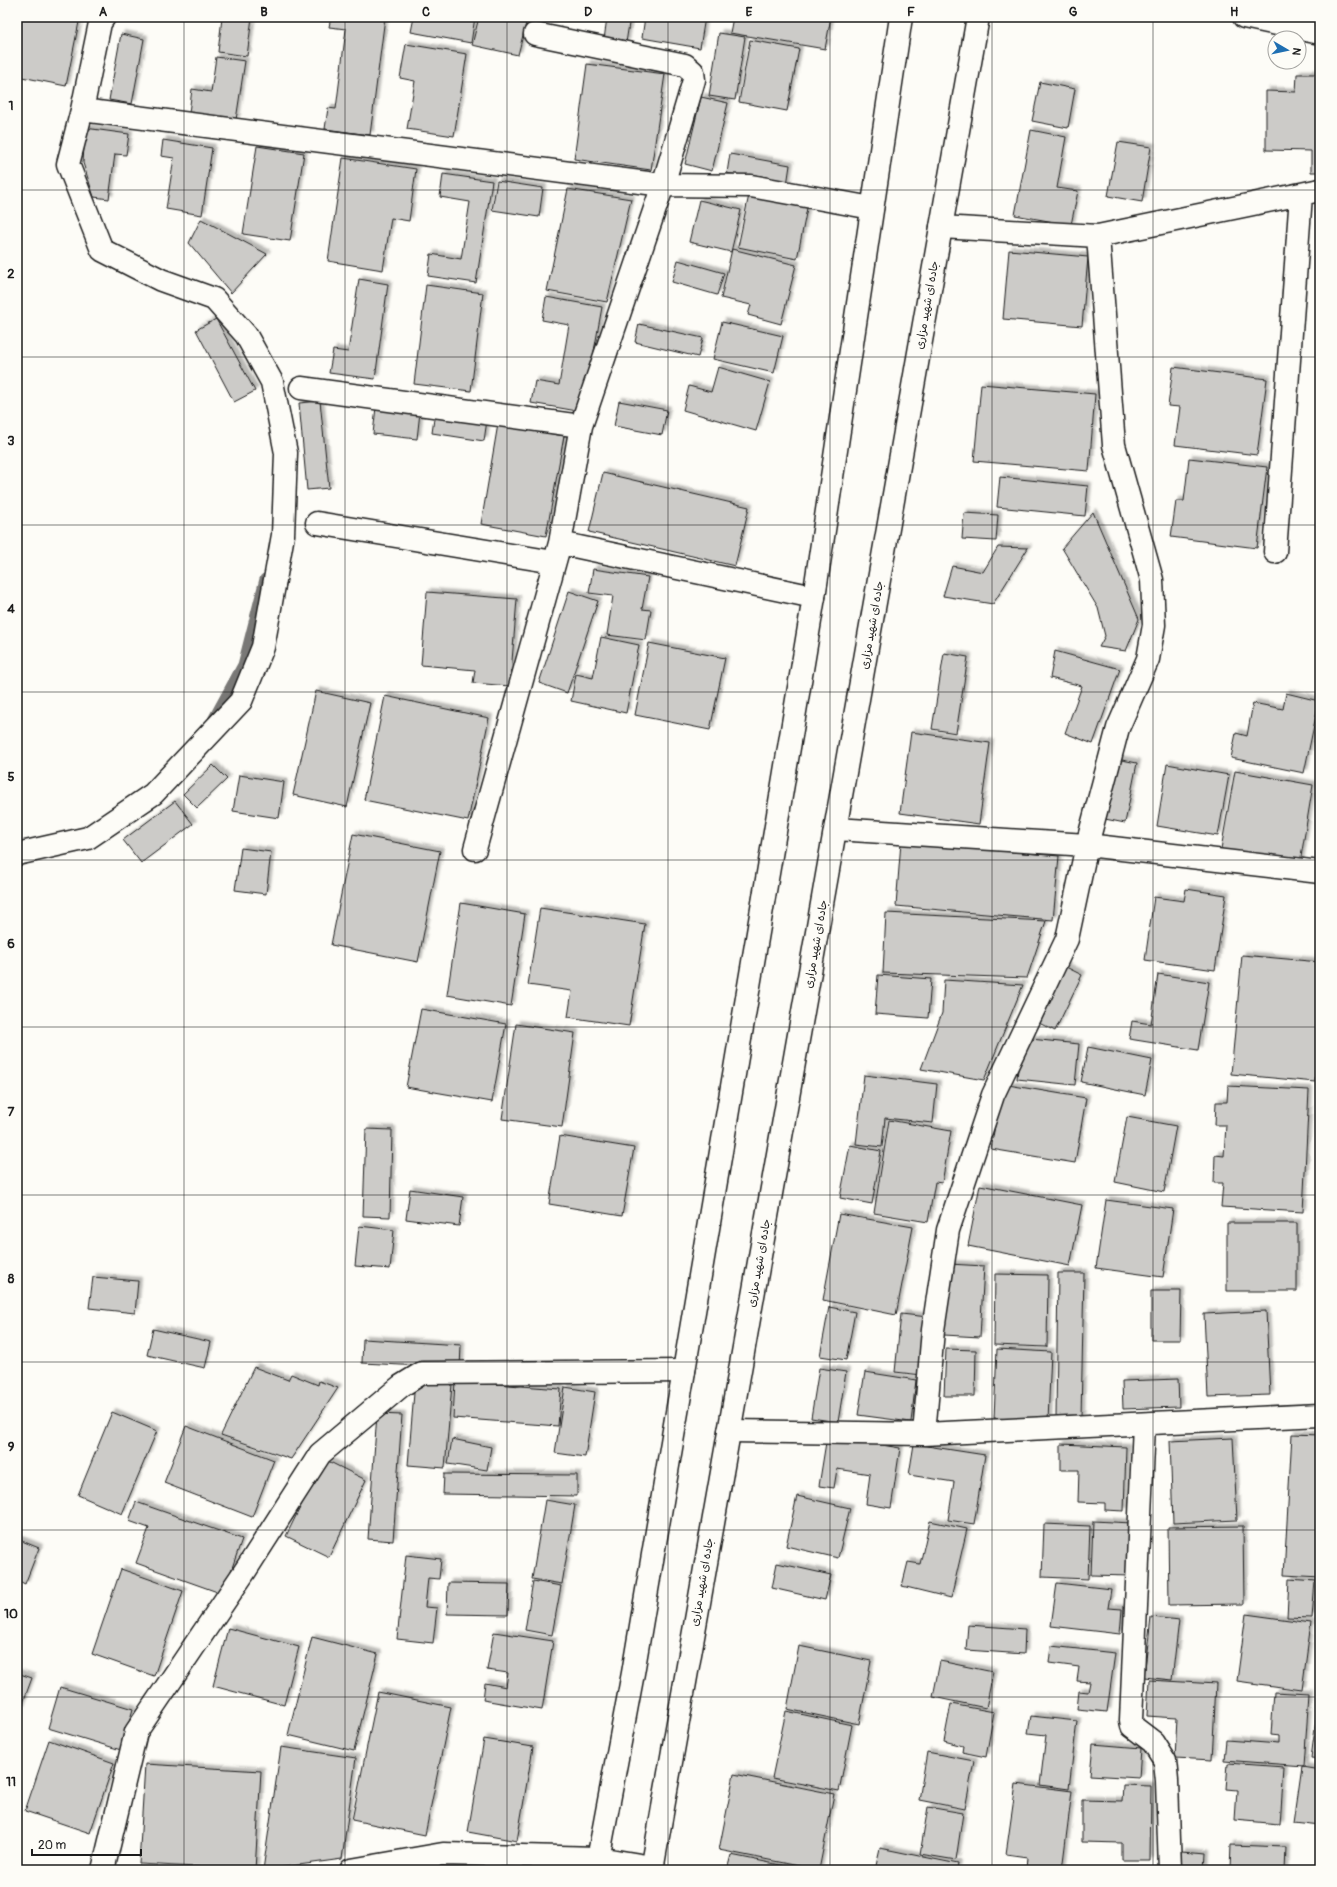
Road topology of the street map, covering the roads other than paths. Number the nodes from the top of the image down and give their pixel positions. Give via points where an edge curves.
1 (104, 17) edge
2 (901, 17) edge
3 (978, 17) edge
4 (1244, 17) edge
5 (1320, 33) edge
6 (535, 34) dead end
7 (82, 110) junction
8 (663, 185) junction
9 (1310, 193) edge
10 (872, 208) junction
11 (941, 227) junction
12 (1098, 236) junction
13 (301, 388) dead end
14 (581, 426) junction
15 (317, 523) dead end
16 (1275, 552) dead end
17 (557, 553) junction
18 (814, 597) junction
19 (836, 829) junction
20 (1087, 845) junction
21 (475, 849) dead end
22 (17, 854) edge
23 (1320, 872) edge
24 (684, 1371) junction
25 (1320, 1415) edge
26 (1144, 1424) junction
27 (729, 1430) junction
28 (924, 1434) junction
29 (597, 1864) edge
30 (652, 1868) edge
31 (104, 1870) edge
32 (351, 1870) edge
33 (1170, 1870) edge

1 - 7 street via 100,23
2 - 10 street
3 - 11 street, جاده ای شهید مزاری
4 - 5 street
6 - 8 street via 685,66 693,72 694,80
7 - 8 street
7 - 22 street via 68,164 102,250 161,280 214,299 246,334 272,382 286,453 283,535 263,647 242,701 153,794 88,838
8 - 10 street via 751,186
8 - 14 street
9 - 12 street
9 - 16 street
10 - 18 street
11 - 12 street
11 - 19 street, جاده ای شهید مزاری
12 - 20 street via 1114,445 1152,580 1154,625 1148,659 1118,728
13 - 14 street
14 - 17 street
15 - 17 street
17 - 18 street
17 - 21 street
18 - 24 street
19 - 20 street
19 - 27 street, جاده ای شهید مزاری
20 - 23 street
20 - 28 street via 1067,939 993,1095 948,1230 933,1330
24 - 29 street via 633,1673
24 - 31 street via 422,1373 401,1386 320,1454 245,1571 136,1732
25 - 26 street
26 - 28 street
26 - 33 street via 1131,1720 1132,1726 1153,1742 1165,1761
27 - 28 street
27 - 30 street, جاده ای شهید مزاری
29 - 30 street
29 - 32 street via 443,1854

